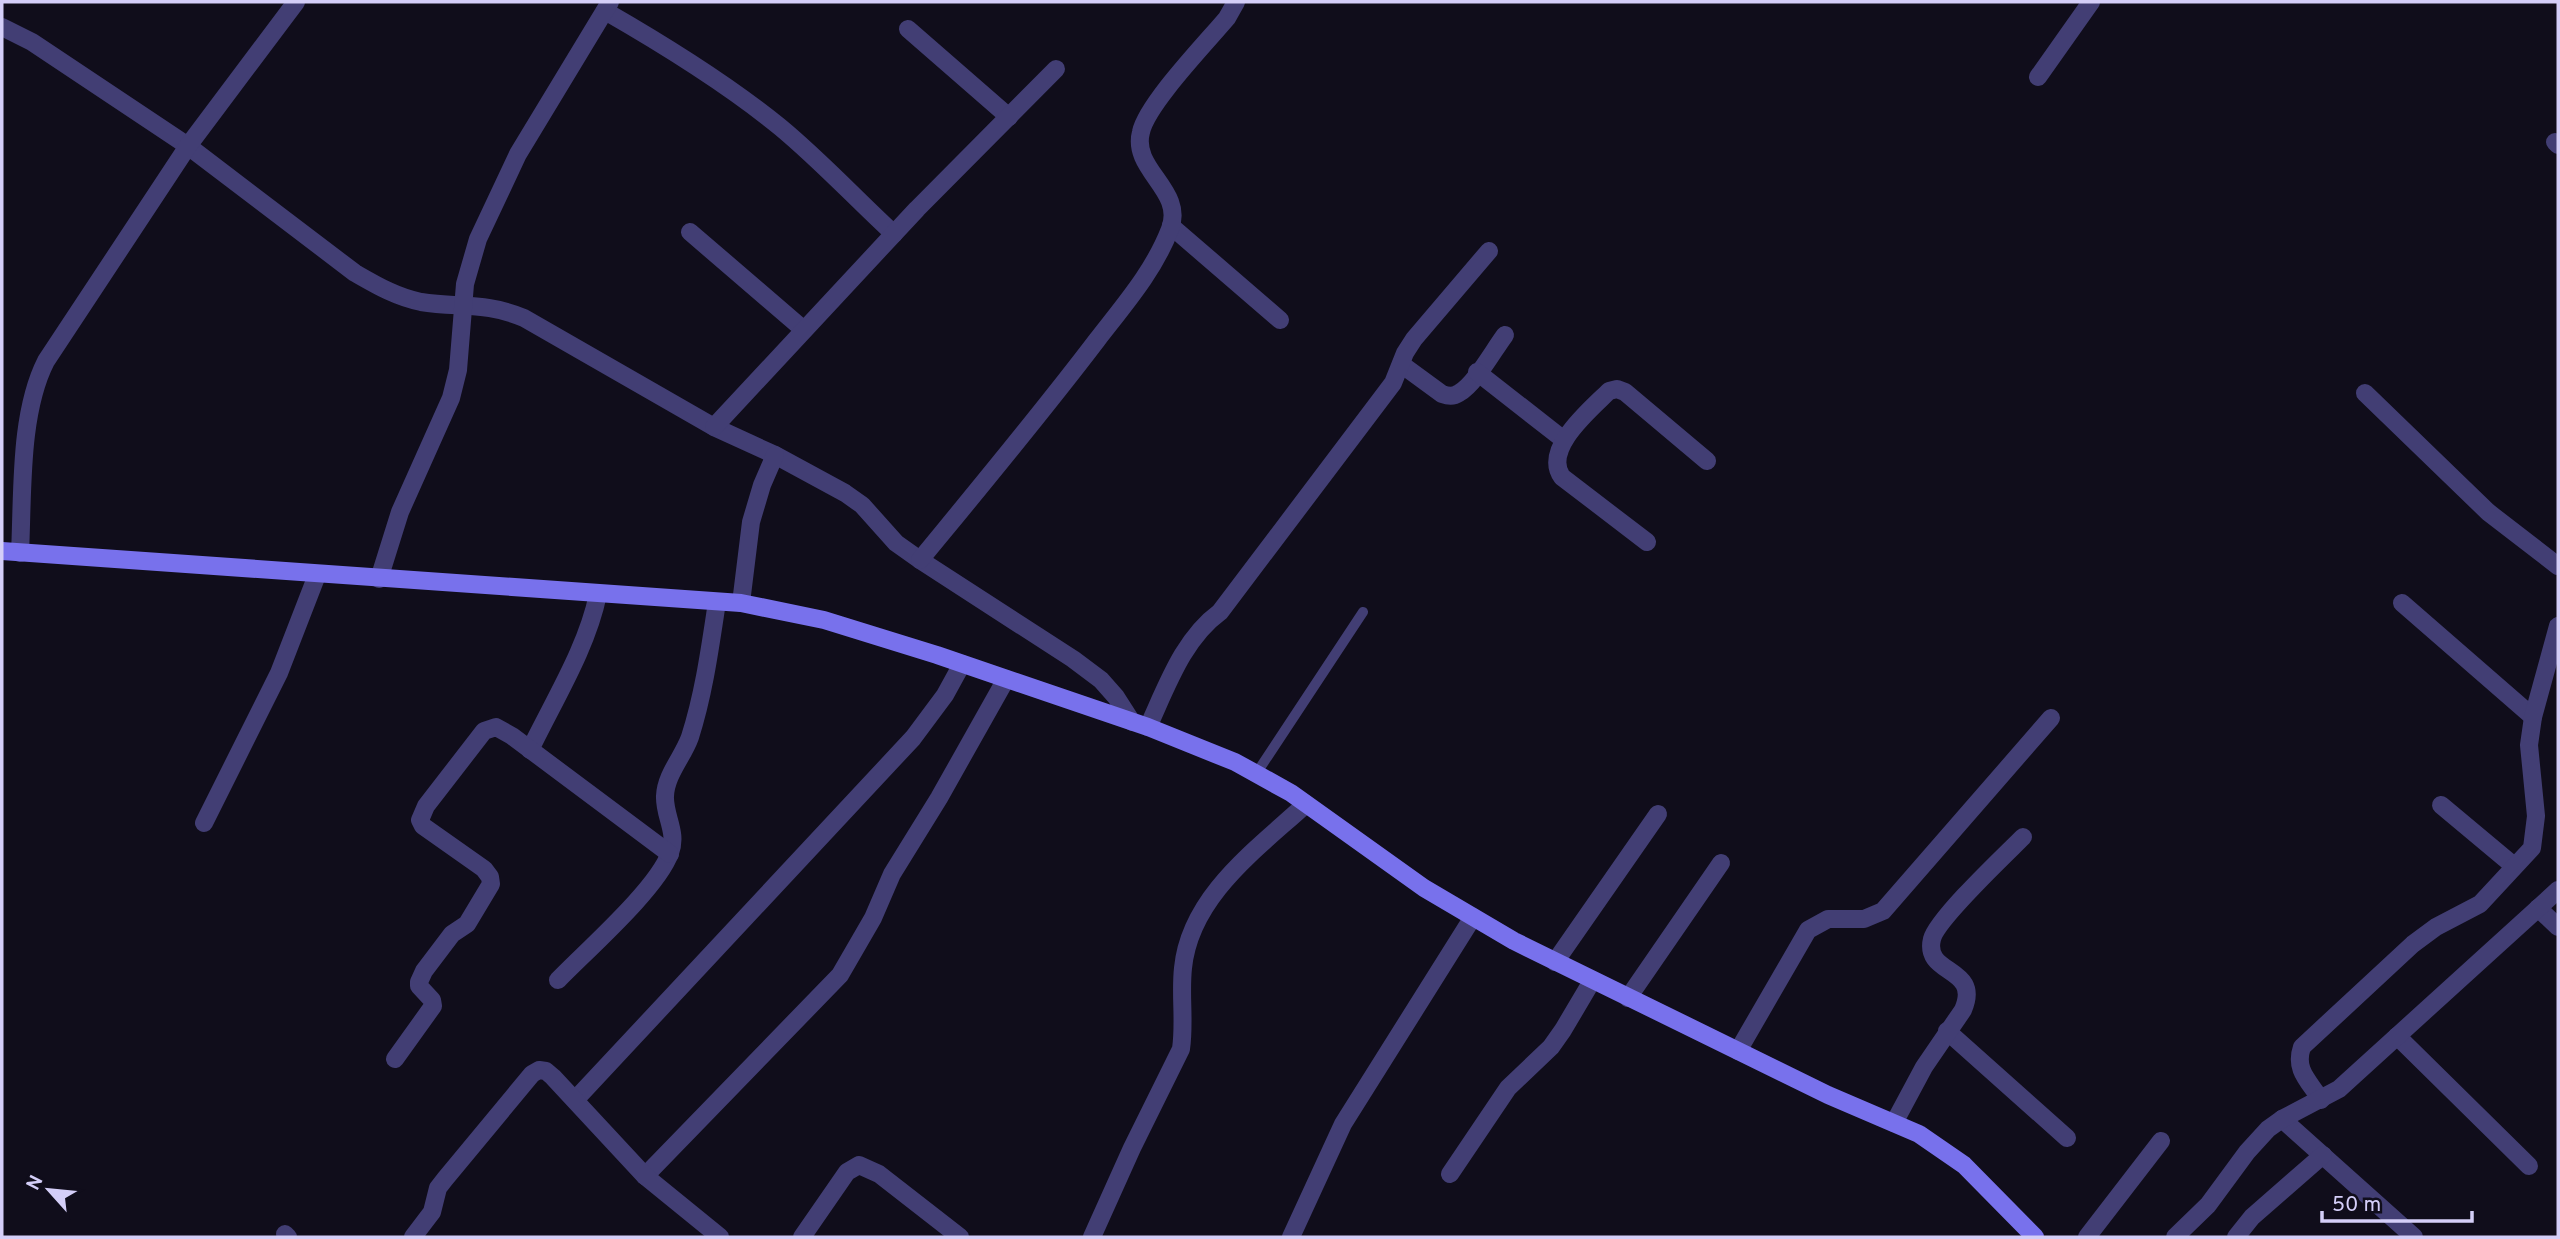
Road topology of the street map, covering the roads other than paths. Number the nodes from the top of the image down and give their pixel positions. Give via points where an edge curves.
1 (296, 2) edge
2 (1236, 2) edge
3 (2091, 2) edge
4 (608, 6) edge
5 (2, 27) edge
6 (908, 29) dead end
7 (1056, 69) dead end
8 (2038, 77) dead end
9 (1009, 117) junction
10 (188, 146) junction
11 (1171, 226) junction
12 (690, 232) dead end
13 (894, 234) junction
14 (1489, 251) dead end
15 (464, 304) junction
16 (1280, 320) dead end
17 (804, 330) junction
18 (1504, 335) dead end
19 (1401, 364) junction
20 (1478, 372) junction
21 (2365, 393) dead end
22 (714, 427) junction
23 (1564, 440) junction
24 (775, 455) junction
25 (1707, 461) dead end
26 (1647, 542) dead end
27 (11, 552) edge
28 (920, 560) junction
29 (2558, 566) edge
30 (317, 575) junction
31 (379, 579) junction
32 (598, 594) junction
33 (717, 602) junction
34 (741, 603) junction
35 (2402, 603) dead end
36 (1363, 612) dead end
37 (2558, 626) edge
38 (962, 664) junction
39 (1006, 679) junction
40 (2533, 717) junction
41 (2051, 718) dead end
42 (1140, 724) junction
43 (530, 750) junction
44 (1256, 774) junction
45 (1306, 804) junction
46 (2441, 806) dead end
47 (1658, 814) dead end
48 (204, 824) dead end
49 (2023, 836) dead end
50 (670, 854) junction
51 (1721, 863) dead end
52 (2514, 866) junction
53 (2558, 891) edge
54 (2538, 908) junction
55 (1473, 917) junction
56 (2558, 927) edge
57 (1555, 962) junction
58 (558, 979) dead end
59 (1592, 981) junction
60 (1628, 998) junction
61 (1947, 1031) junction
62 (2398, 1036) junction
63 (1738, 1051) junction
64 (395, 1059) dead end
65 (2318, 1095) junction
66 (575, 1100) junction
67 (2282, 1119) junction
68 (1894, 1123) junction
69 (2067, 1138) dead end
70 (2161, 1141) dead end
71 (2322, 1155) junction
72 (2529, 1166) dead end
73 (1450, 1174) dead end
74 (645, 1175) junction
75 (413, 1237) edge
76 (720, 1237) edge
77 (802, 1237) edge
78 (960, 1237) edge
79 (1092, 1237) edge
80 (1291, 1237) edge
81 (2035, 1237) edge
82 (2087, 1237) edge
83 (2175, 1237) edge
84 (2236, 1237) edge
85 (2414, 1237) edge

1 - 10 street
2 - 11 street via 1148,113 1140,134 1148,167 1170,196
3 - 8 street
4 - 13 street via 783,129
4 - 15 street via 492,205 468,266
5 - 10 street via 33,42
6 - 9 street
7 - 9 street
9 - 13 street
10 - 15 street via 371,283 422,302
10 - 27 street via 35,382
11 - 16 street
11 - 28 street via 1158,257 1131,295
12 - 17 street
13 - 17 street
14 - 19 street via 1414,339
15 - 22 street via 504,309 524,318
15 - 31 street via 451,398 400,512
17 - 22 street
18 - 20 street
19 - 20 street via 1450,396 1463,390
19 - 42 street via 1393,383 1220,612 1202,626
20 - 23 street
21 - 29 street via 2488,513
22 - 24 street
23 - 25 street via 1603,397 1617,389
23 - 26 street via 1556,462 1562,477
24 - 28 street via 862,505 896,543
24 - 34 street via 751,522
27 - 30 main road
28 - 42 street via 1101,680
30 - 31 main road
30 - 48 street via 279,673
31 - 32 main road
32 - 33 main road
32 - 43 street via 594,615
33 - 34 main road
33 - 50 street via 696,718 665,797 674,841
34 - 38 main road via 824,620
35 - 40 street
36 - 44 lane
37 - 40 street
38 - 39 main road
38 - 66 street via 913,738
39 - 42 main road
39 - 74 street via 892,874 840,975
40 - 52 street via 2529,745 2534,838 2528,855
41 - 63 street via 1883,911 1864,919 1828,919 1808,930
42 - 44 main road
43 - 50 street
43 - 64 street via 490,727 421,815 423,826 484,869 491,884 467,924 452,934 421,976 419,986 433,1006
44 - 45 main road
45 - 55 main road
45 - 79 street via 1221,884 1193,927 1182,969 1181,1049
46 - 52 street
47 - 57 street
49 - 61 street via 1943,920 1932,939 1937,961 1966,985 1969,993
50 - 58 street via 645,891
51 - 60 street
52 - 65 street via 2480,904 2413,944 2302,1047 2299,1067
53 - 54 street
54 - 56 street
54 - 62 street
55 - 57 main road
55 - 80 street via 1343,1124
57 - 59 main road
59 - 60 main road
59 - 73 street via 1551,1047 1508,1088
60 - 63 main road
61 - 68 street
61 - 69 street
62 - 65 street via 2359,1073
62 - 72 street
63 - 68 main road
65 - 67 street
66 - 74 street
66 - 75 street via 546,1071 532,1074 438,1188 432,1212
67 - 71 street
67 - 83 street via 2247,1152 2208,1205
68 - 81 main road via 1964,1165
70 - 82 street
71 - 84 street
71 - 85 street
74 - 76 street
77 - 78 street via 847,1172 859,1165 879,1174

